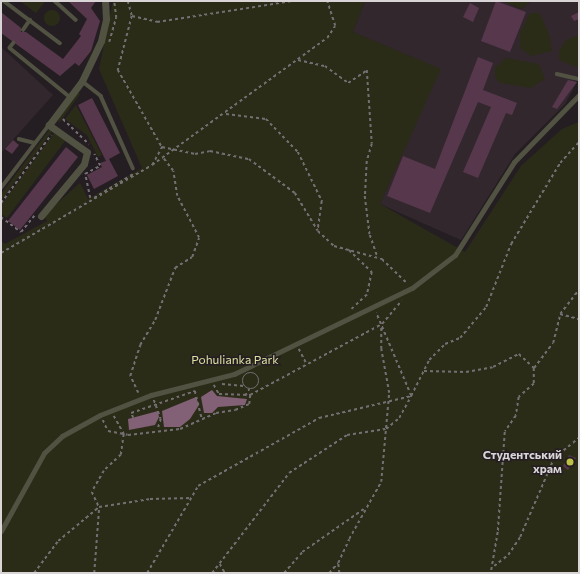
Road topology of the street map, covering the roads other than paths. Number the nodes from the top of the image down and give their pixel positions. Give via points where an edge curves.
1 (4, 1) edge
2 (105, 1) edge
3 (53, 2) edge
4 (30, 20) junction
5 (76, 20) dead end
6 (23, 30) dead end
7 (14, 43) dead end
8 (60, 43) dead end
9 (557, 74) dead end
10 (579, 79) edge
11 (82, 82) junction
12 (579, 95) edge
13 (70, 97) junction
14 (49, 124) junction
15 (19, 139) dead end
16 (35, 142) junction
17 (132, 168) road end
18 (1, 188) edge
19 (41, 216) dead end
20 (1, 531) edge

1 - 4 lane
2 - 11 street via 106,19 101,41
3 - 5 lane
4 - 6 lane
4 - 8 lane
7 - 13 lane via 10,48
9 - 10 lane
11 - 13 street
11 - 17 lane via 101,96
12 - 20 street via 514,162 455,255 412,288 234,374 151,395 100,415 62,436 44,453
13 - 14 street
14 - 16 lane
14 - 19 street via 87,152 84,164
15 - 16 lane
16 - 18 lane

